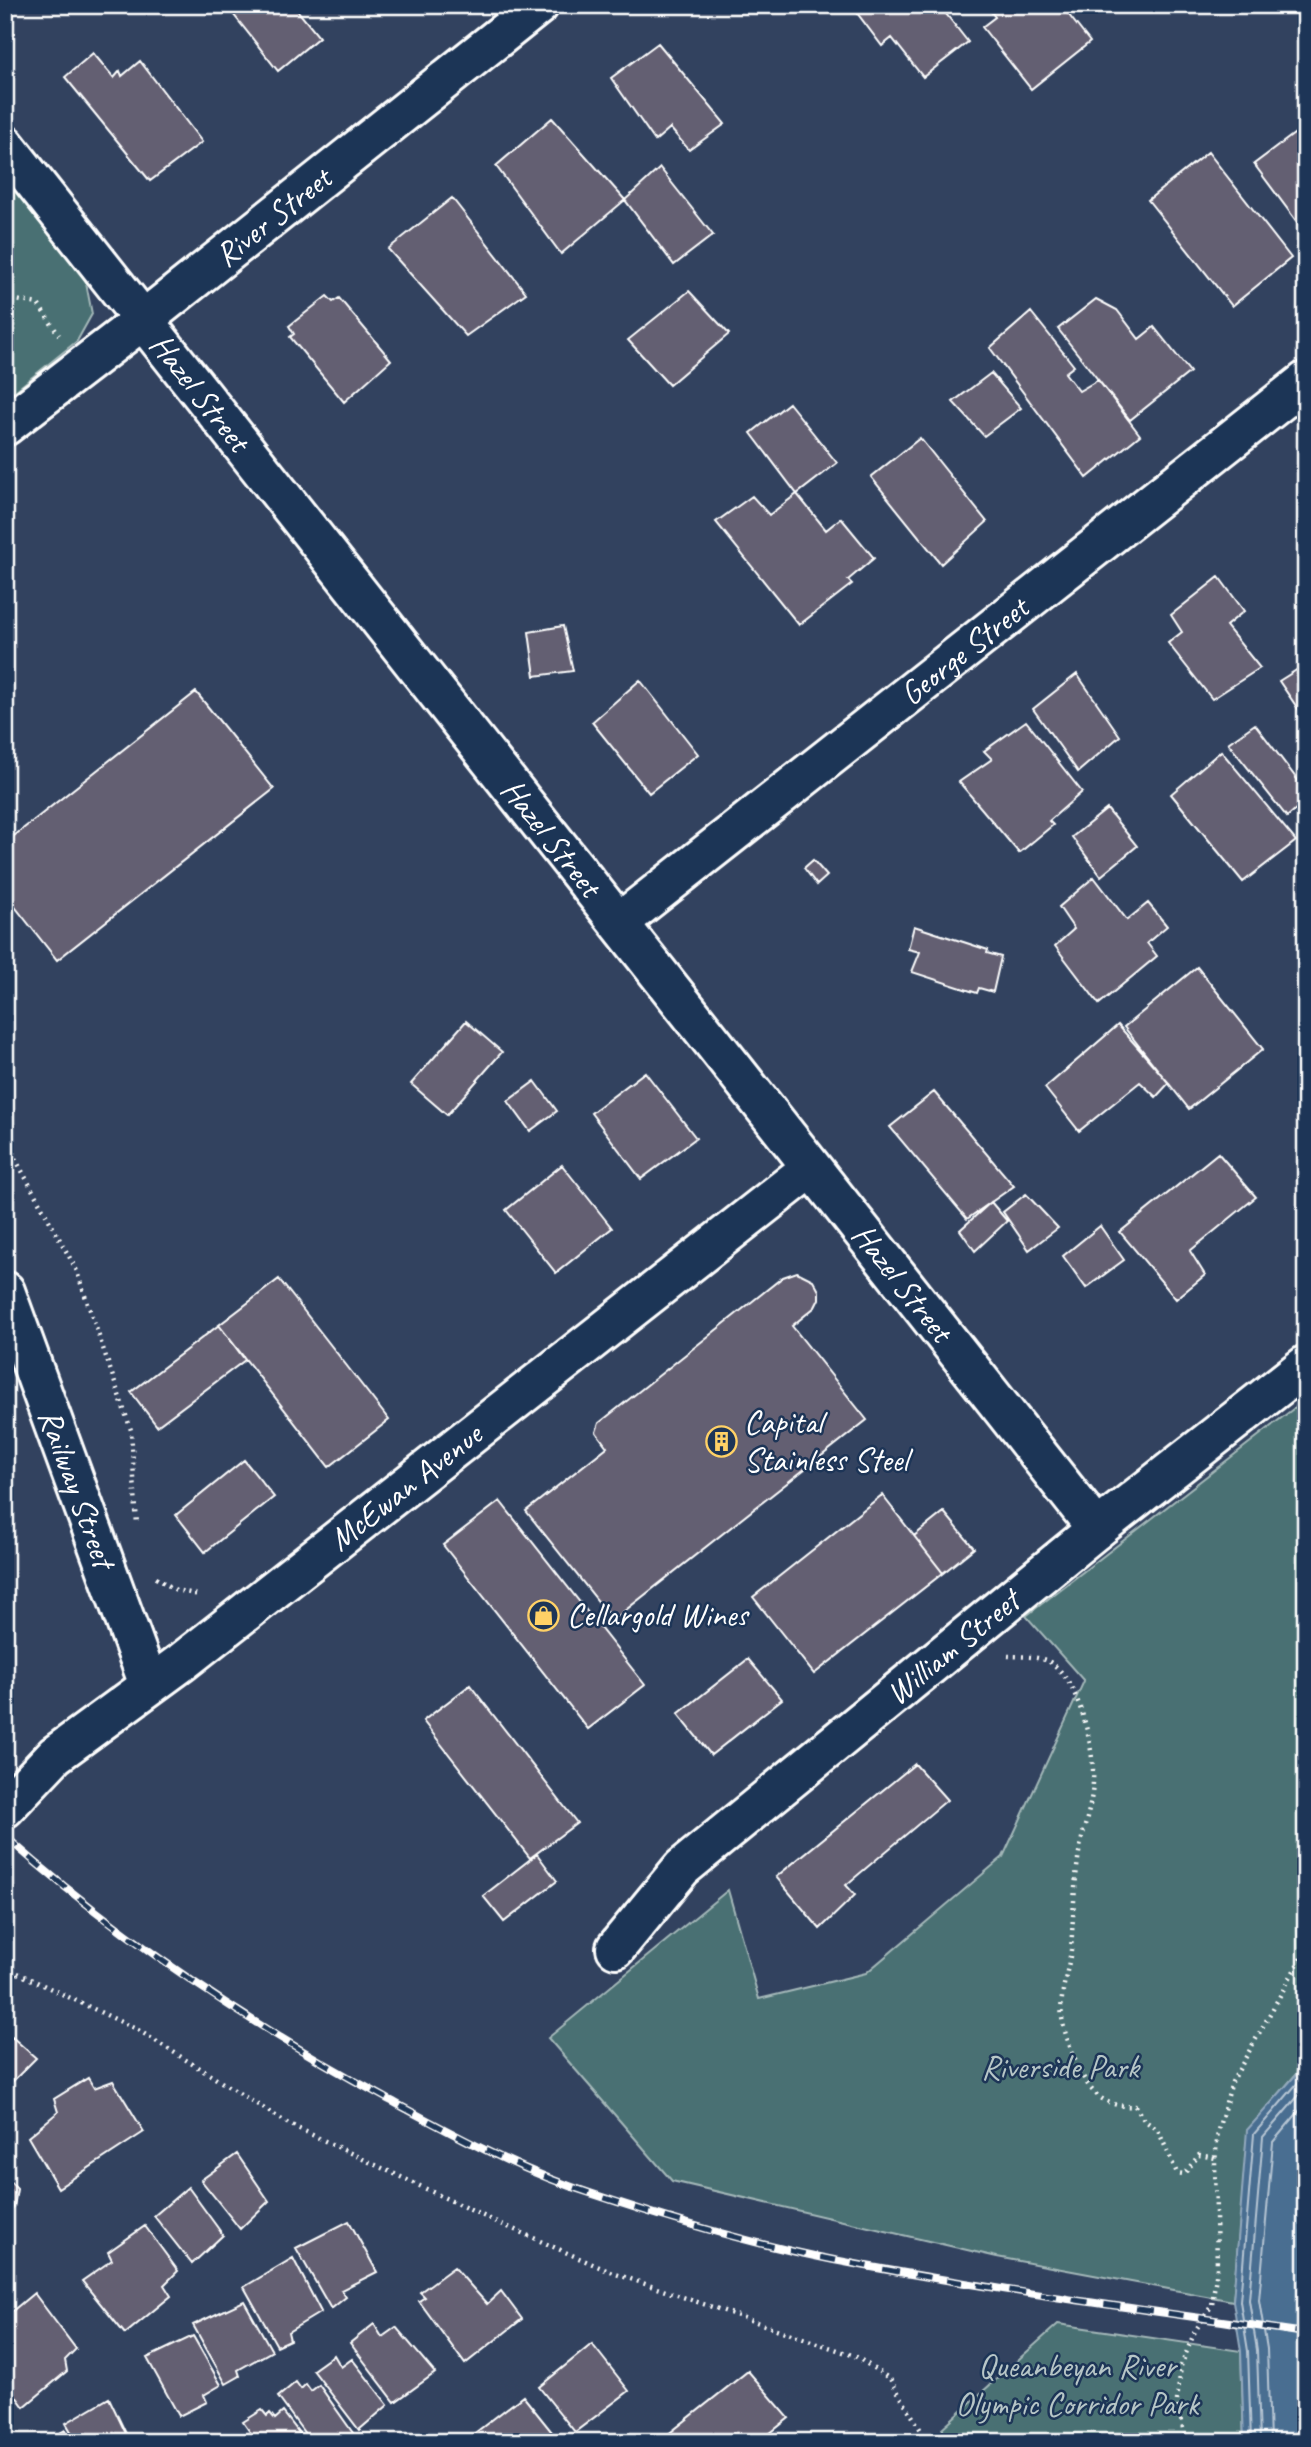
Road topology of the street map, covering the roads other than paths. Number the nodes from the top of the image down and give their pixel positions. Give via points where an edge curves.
1 (539, 5) edge
2 (5, 145) edge
3 (143, 320) junction
4 (1306, 381) edge
5 (5, 426) edge
6 (620, 922) junction
7 (811, 1168) junction
8 (5, 1291) edge
9 (1306, 1365) edge
10 (1097, 1529) junction
11 (149, 1685) junction
12 (5, 1808) edge
13 (616, 1948) dead end

1 - 3 street, River Street
2 - 3 street, Hazel Street
3 - 5 street, River Street
3 - 6 street, Hazel Street
4 - 6 street, George Street
6 - 7 street, Hazel Street
7 - 10 street, Hazel Street
7 - 11 street, McEwan Avenue
8 - 11 street, Railway Street
9 - 10 street, William Street
10 - 13 street, William Street via 682,1868
11 - 12 street, McEwan Avenue via 64,1748

